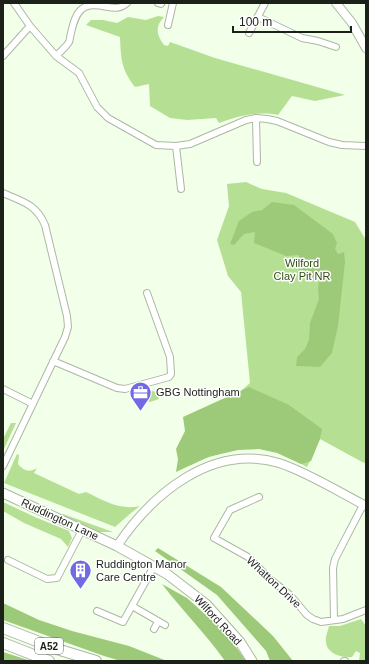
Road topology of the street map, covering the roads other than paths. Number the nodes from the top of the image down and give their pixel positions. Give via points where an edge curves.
1 (14, 3) edge
2 (127, 3) edge
3 (172, 3) edge
4 (265, 3) edge
5 (340, 4) edge
6 (258, 17) junction
7 (168, 25) dead end
8 (30, 26) junction
9 (249, 33) dead end
10 (336, 47) dead end
11 (366, 48) edge
12 (3, 56) edge
13 (56, 56) junction
14 (256, 118) junction
15 (176, 146) junction
16 (366, 146) edge
17 (257, 162) dead end
18 (181, 189) dead end
19 (3, 193) edge
20 (147, 293) dead end
21 (54, 361) junction
22 (3, 389) edge
23 (33, 404) junction
24 (3, 466) edge
25 (3, 493) edge
26 (258, 498) dead end
27 (365, 505) edge
28 (82, 530) junction
29 (117, 546) junction
30 (8, 560) dead end
31 (154, 566) junction
32 (132, 606) junction
33 (366, 610) edge
34 (97, 611) dead end
35 (334, 620) junction
36 (158, 622) junction
37 (165, 625) dead end
38 (3, 628) edge
39 (154, 628) dead end
40 (3, 643) edge
41 (49, 661) edge
42 (96, 661) edge
43 (252, 661) edge

1 - 8 street
2 - 13 street via 115,8 97,3 86,6 72,25 69,42
3 - 7 street
4 - 6 street
5 - 11 street
6 - 9 street
6 - 10 street via 302,38 318,40
8 - 12 street
8 - 13 street
13 - 15 street via 79,73 97,107 108,118 156,144
14 - 15 street via 190,144
14 - 16 street via 277,121 329,142
14 - 17 street
15 - 18 street
19 - 21 street via 32,206 41,215 45,225 68,327
20 - 21 street via 170,357 169,377 125,389 117,388
21 - 23 street
22 - 23 street
23 - 24 street
25 - 28 main road, Ruddington Lane
26 - 35 street, Whatton Drive via 230,510 214,538 248,557 290,595 307,615 320,622
27 - 29 street via 298,471 259,459 241,458 224,461 184,479 135,520
27 - 35 street via 335,559
28 - 29 main road, Ruddington Lane
28 - 30 street via 57,578 47,579
29 - 31 main road, Wilford Road
31 - 32 street
31 - 43 main road, Wilford Road via 206,604 240,642
32 - 34 street via 123,622
32 - 36 street
33 - 35 street, Whatton Drive
36 - 37 street
36 - 39 street
38 - 42 highway, A52
40 - 41 highway, A52

